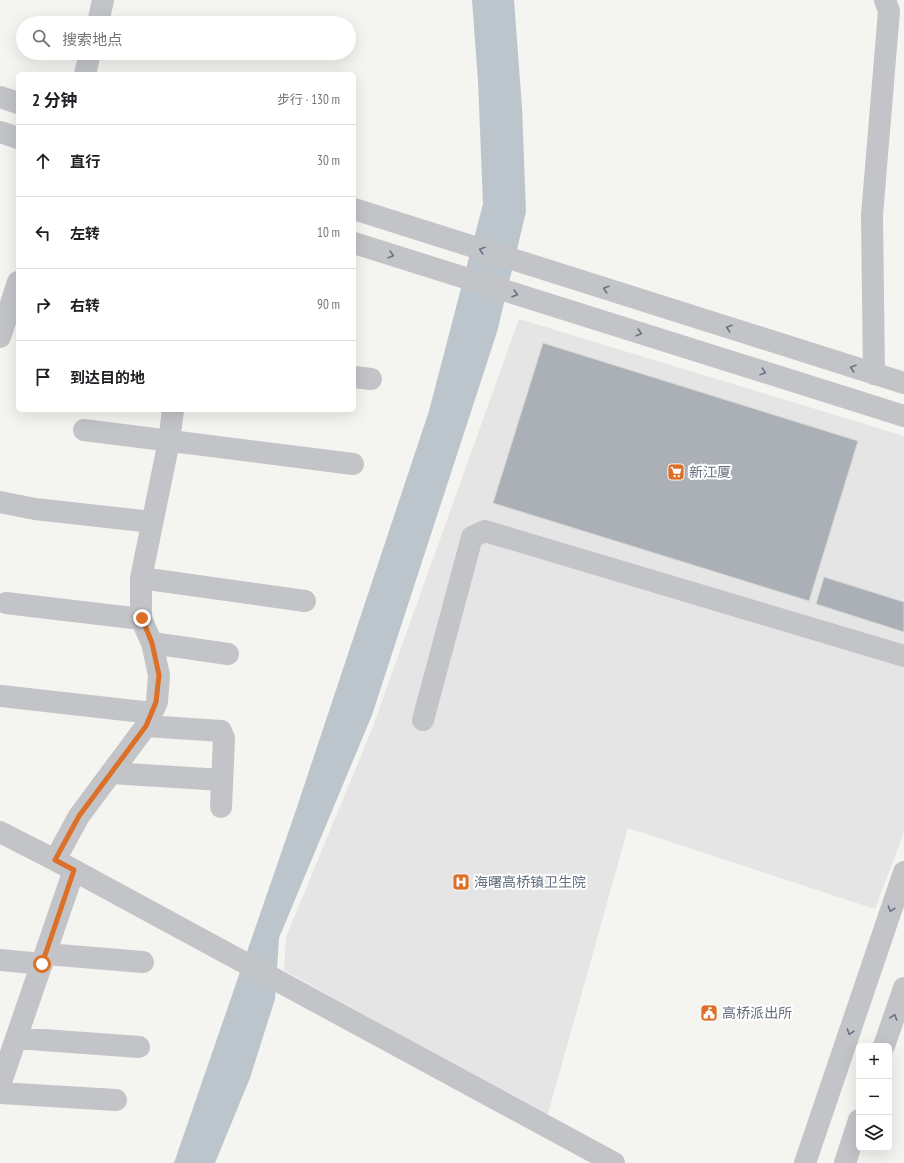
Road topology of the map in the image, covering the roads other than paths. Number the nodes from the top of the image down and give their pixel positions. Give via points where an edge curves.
1 (103, 0) edge
2 (885, 0) edge
3 (100, 16) edge
4 (88, 60) edge
5 (85, 72) edge
6 (0, 97) edge
7 (16, 102) edge
8 (0, 132) edge
9 (16, 137) edge
10 (356, 210) edge
11 (356, 245) edge
12 (16, 288) edge
13 (0, 337) edge
14 (874, 374) junction
15 (904, 383) edge
16 (173, 412) edge
17 (904, 416) edge
18 (84, 430) dead end
19 (169, 441) junction
20 (353, 464) dead end
21 (0, 502) edge
22 (152, 522) junction
23 (141, 578) junction
24 (305, 601) dead end
25 (6, 603) dead end
26 (142, 618) junction
27 (152, 643) junction
28 (228, 654) dead end
29 (904, 656) edge
30 (1, 696) dead end
31 (149, 720) junction
32 (423, 720) dead end
33 (111, 773) junction
34 (222, 780) junction
35 (221, 807) dead end
36 (0, 832) edge
37 (55, 860) junction
38 (74, 870) junction
39 (904, 872) edge
40 (44, 959) junction
41 (0, 960) edge
42 (143, 962) dead end
43 (903, 992) edge
44 (885, 1043) edge
45 (139, 1048) dead end
46 (9, 1051) edge
47 (0, 1085) edge
48 (0, 1093) edge
49 (116, 1100) dead end
50 (856, 1129) edge
51 (614, 1163) edge
52 (805, 1163) edge
53 (844, 1163) edge

1 - 3 street
2 - 14 street via 889,11 872,216
4 - 5 street
6 - 7 street
8 - 9 street
14 -> 10 street
11 -> 17 street
12 - 13 street
14 - 15 street
16 - 19 street
18 - 19 street
19 - 20 street
19 - 22 street
21 - 22 street via 35,510
22 - 23 street
23 - 24 street
23 - 26 street
25 - 26 street
26 - 27 street
27 - 28 street
27 - 31 street via 159,675 156,702
29 - 32 street via 485,531 472,537
30 - 31 street
31 - 33 street
31 - 34 street via 221,731 224,738
33 - 34 street
33 - 37 street via 79,816
34 - 35 street
36 - 37 street
37 - 38 street
38 - 40 street
38 - 51 street
39 -> 52 street
40 - 41 street
40 - 42 street
40 - 46 street
44 -> 43 street
45 - 46 street
46 - 47 street
48 - 49 street
50 - 53 street

